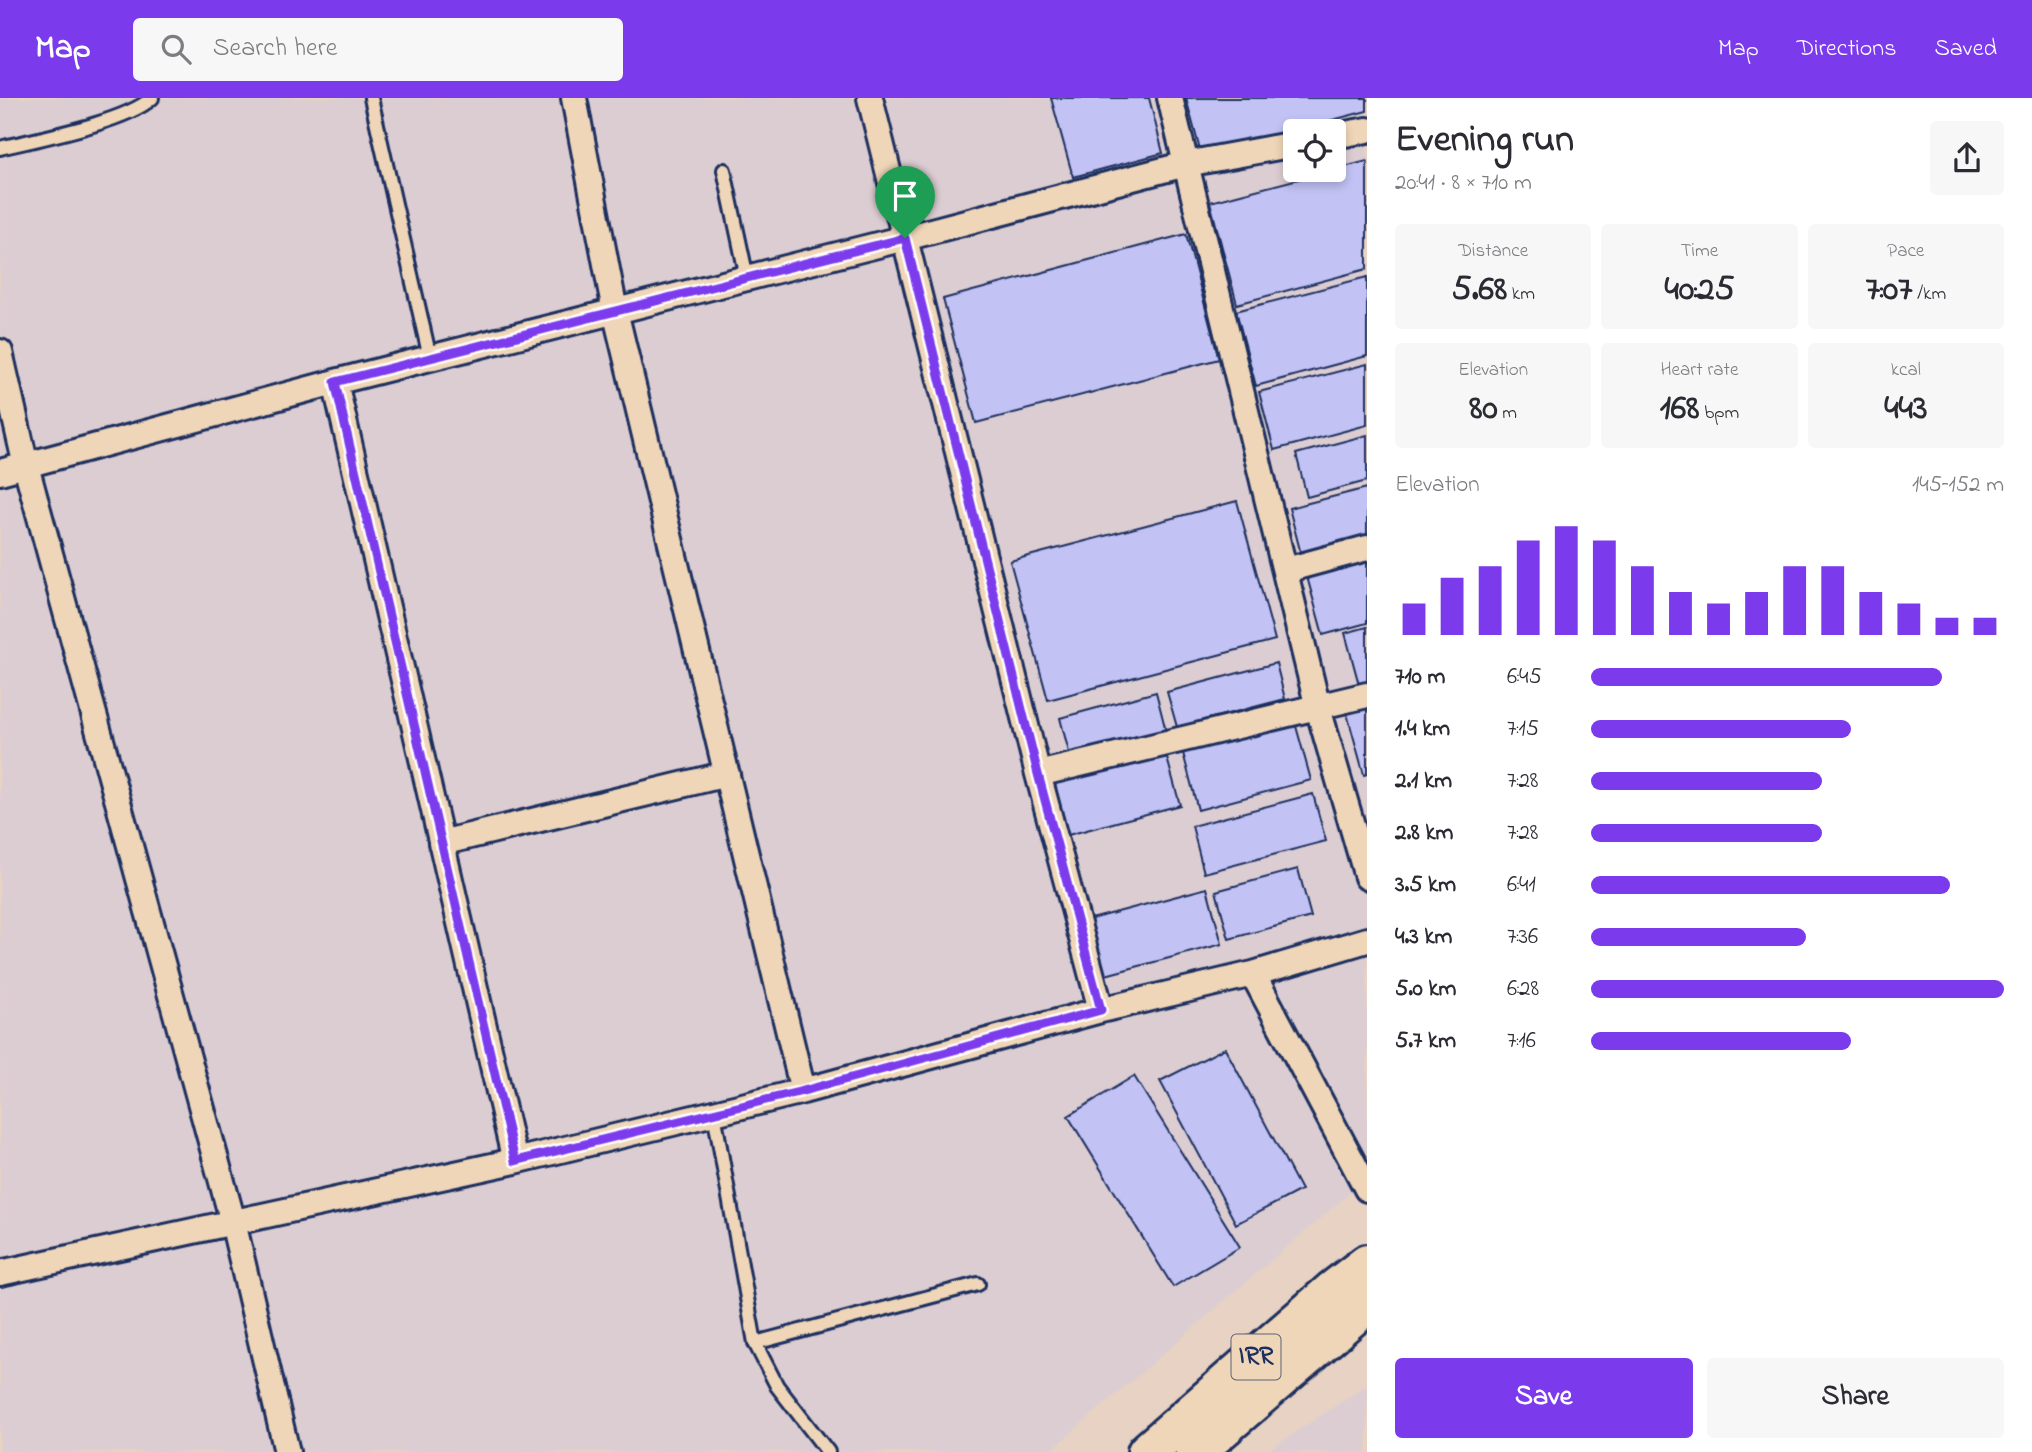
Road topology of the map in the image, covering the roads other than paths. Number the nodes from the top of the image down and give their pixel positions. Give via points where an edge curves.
1 (152, 98) edge
2 (371, 98) edge
3 (574, 98) edge
4 (870, 98) edge
5 (1170, 98) edge
6 (1367, 130) edge
7 (1346, 134) edge
8 (1283, 146) edge
9 (0, 149) edge
10 (1186, 164) junction
11 (724, 170) dead end
12 (905, 238) junction
13 (747, 278) junction
14 (615, 311) junction
15 (0, 352) edge
16 (430, 358) junction
17 (335, 382) junction
18 (26, 466) junction
19 (0, 472) edge
20 (1367, 548) edge
21 (1286, 570) junction
22 (1367, 695) edge
23 (1318, 708) junction
24 (727, 774) junction
25 (1038, 774) junction
26 (1361, 841) edge
27 (442, 843) junction
28 (1367, 877) edge
29 (1367, 940) edge
30 (1253, 974) junction
31 (1101, 1010) junction
32 (803, 1091) junction
33 (715, 1113) junction
34 (515, 1161) junction
35 (1367, 1189) edge
36 (233, 1222) junction
37 (1367, 1264) edge
38 (0, 1273) edge
39 (978, 1284) dead end
40 (1367, 1304) edge
41 (755, 1343) junction
42 (288, 1452) edge
43 (828, 1452) edge
44 (1147, 1452) edge
45 (1195, 1452) edge

1 - 9 lane via 113,118
2 - 16 lane
3 - 14 street
4 - 12 street
5 - 10 street
6 - 7 street
8 - 10 street
10 - 12 street
10 - 21 street
11 - 13 lane
12 - 13 street
12 - 25 street
13 - 14 street
14 - 16 street
14 - 24 street
15 - 18 street
16 - 17 street
17 - 18 street
17 - 27 street
18 - 19 street
18 - 36 street
20 - 21 street
21 - 23 street
22 - 23 street
23 - 25 street
23 - 26 street
24 - 27 street
24 - 32 street
25 - 31 street
26 - 28 street
27 - 34 street
29 - 30 street
30 - 31 street
30 - 35 street
31 - 32 street
32 - 33 street
33 - 34 street
33 - 41 lane
34 - 36 street
36 - 38 street
36 - 42 street
37 - 44 main road, IRR
39 - 41 lane
40 - 45 main road, IRR
41 - 43 lane via 777,1386

